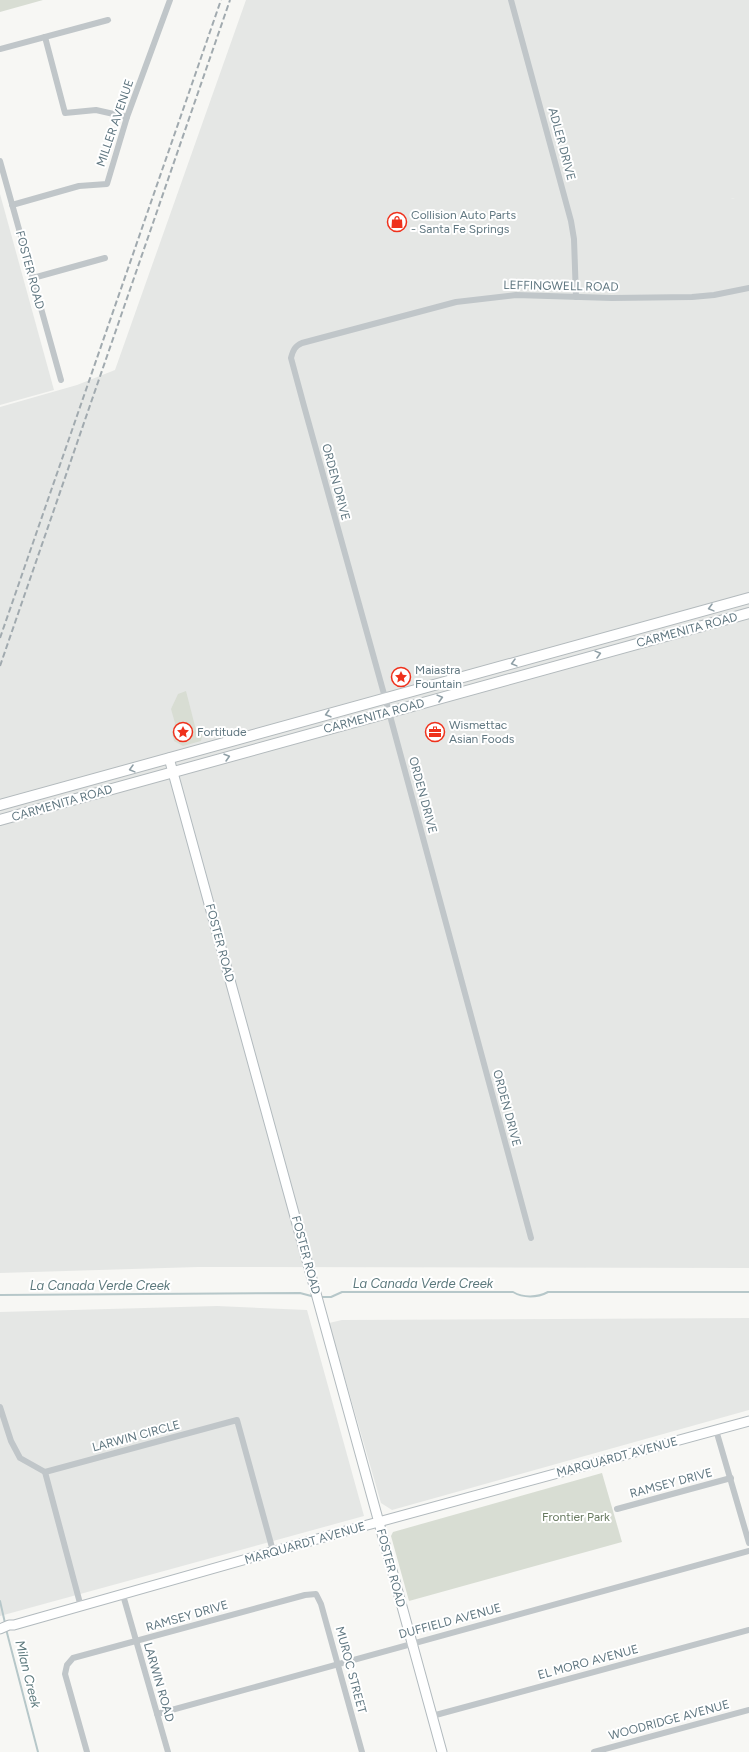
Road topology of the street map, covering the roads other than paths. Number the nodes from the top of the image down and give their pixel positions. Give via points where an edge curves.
1 (170, 0) edge
2 (511, 0) edge
3 (108, 20) dead end
4 (45, 37) junction
5 (0, 49) edge
6 (127, 117) junction
7 (0, 161) edge
8 (12, 205) junction
9 (105, 258) dead end
10 (32, 278) junction
11 (749, 288) edge
12 (576, 297) junction
13 (291, 358) joint
14 (61, 380) dead end
15 (749, 598) edge
16 (749, 612) edge
17 (557, 651) junction
18 (561, 664) junction
19 (385, 698) junction
20 (388, 712) junction
21 (169, 758) junction
22 (173, 772) junction
23 (0, 805) edge
24 (0, 820) edge
25 (531, 1238) dead end
26 (0, 1407) edge
27 (749, 1421) edge
28 (716, 1430) junction
29 (45, 1472) junction
30 (731, 1478) junction
31 (617, 1509) dead end
32 (379, 1522) junction
33 (749, 1543) edge
34 (274, 1551) junction
35 (749, 1551) edge
36 (316, 1594) joint
37 (123, 1595) junction
38 (81, 1607) junction
39 (4, 1627) edge
40 (749, 1630) edge
41 (136, 1642) junction
42 (412, 1643) junction
43 (337, 1664) junction
44 (749, 1710) edge
45 (157, 1714) junction
46 (432, 1716) junction
47 (87, 1752) edge
48 (168, 1752) edge
49 (362, 1752) edge
50 (442, 1752) edge
51 (594, 1752) edge

1 - 6 street, MILLER AVENUE
2 - 12 street, ADLER DRIVE via 571,221
3 - 4 street
4 - 5 street
4 - 6 street via 65,113 96,110
6 - 8 street, MILLER AVENUE via 107,184 79,186
7 - 8 street, FOSTER ROAD
8 - 10 street, FOSTER ROAD
9 - 10 street
10 - 14 street, FOSTER ROAD
11 - 12 street, LEFFINGWELL ROAD via 684,298
12 - 13 street, LEFFINGWELL ROAD via 516,295 456,302 302,342 294,349
13 - 19 street, ORDEN DRIVE
15 -> 17 main road, CARMENITA ROAD
18 -> 16 main road, CARMENITA ROAD
17 - 18 main road
17 -> 19 main road, CARMENITA ROAD
20 -> 18 main road, CARMENITA ROAD
19 - 20 street, ORDEN DRIVE
19 -> 21 main road, CARMENITA ROAD
22 -> 20 main road, CARMENITA ROAD
20 - 25 street, ORDEN DRIVE
21 - 22 street, FOSTER ROAD
21 -> 23 main road, CARMENITA ROAD
22 - 24 main road, CARMENITA ROAD
22 - 32 street, FOSTER ROAD
26 - 29 street via 11,1441 20,1458
27 - 28 street, MARQUARDT AVENUE
28 - 30 street
28 - 32 street, MARQUARDT AVENUE
29 - 34 street, LARWIN CIRCLE via 237,1420
29 - 38 street
30 - 31 street, RAMSEY DRIVE
30 - 33 street
32 - 34 street, MARQUARDT AVENUE
32 - 42 street, FOSTER ROAD
34 - 37 street, MARQUARDT AVENUE
35 - 42 street, DUFFIELD AVENUE
36 - 41 street, RAMSEY DRIVE
36 - 43 street, MUROC STREET
37 - 38 street, MARQUARDT AVENUE
37 - 41 street, LARWIN ROAD
38 - 39 street, MARQUARDT AVENUE
40 - 46 street, EL MORO AVENUE
41 - 45 street, LARWIN ROAD
41 - 47 street, RAMSEY DRIVE via 73,1658 67,1665 65,1674
42 - 43 street, DUFFIELD AVENUE
42 - 46 street, FOSTER ROAD
43 - 45 street, DUFFIELD AVENUE
43 - 49 street, MUROC STREET
44 - 51 street, WOODRIDGE AVENUE
45 - 48 street, LARWIN ROAD
46 - 50 street, FOSTER ROAD

